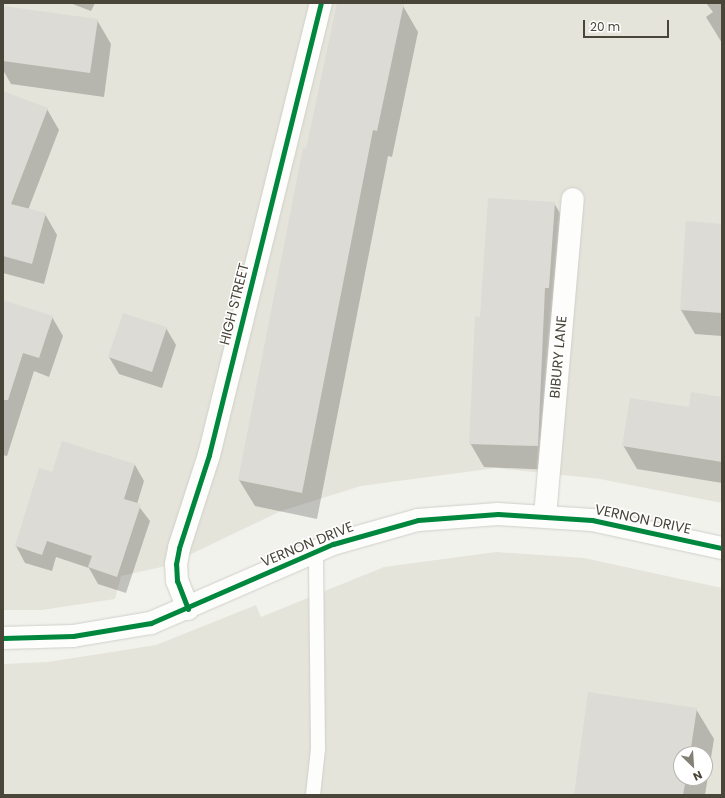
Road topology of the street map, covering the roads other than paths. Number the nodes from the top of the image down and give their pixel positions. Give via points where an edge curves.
1 (321, 3) edge
2 (573, 199) dead end
3 (544, 516) junction
4 (722, 548) edge
5 (316, 551) junction
6 (188, 609) junction
7 (3, 638) edge
8 (313, 795) edge

1 - 6 street, HIGH STREET via 209,455 179,548 176,564 177,581
2 - 3 street, BIBURY LANE
3 - 4 street, VERNON DRIVE via 592,520
3 - 5 street, VERNON DRIVE via 498,514 418,520 376,530
5 - 6 street, VERNON DRIVE
5 - 8 lane via 318,749
6 - 7 street, VERNON DRIVE via 151,623 110,632

